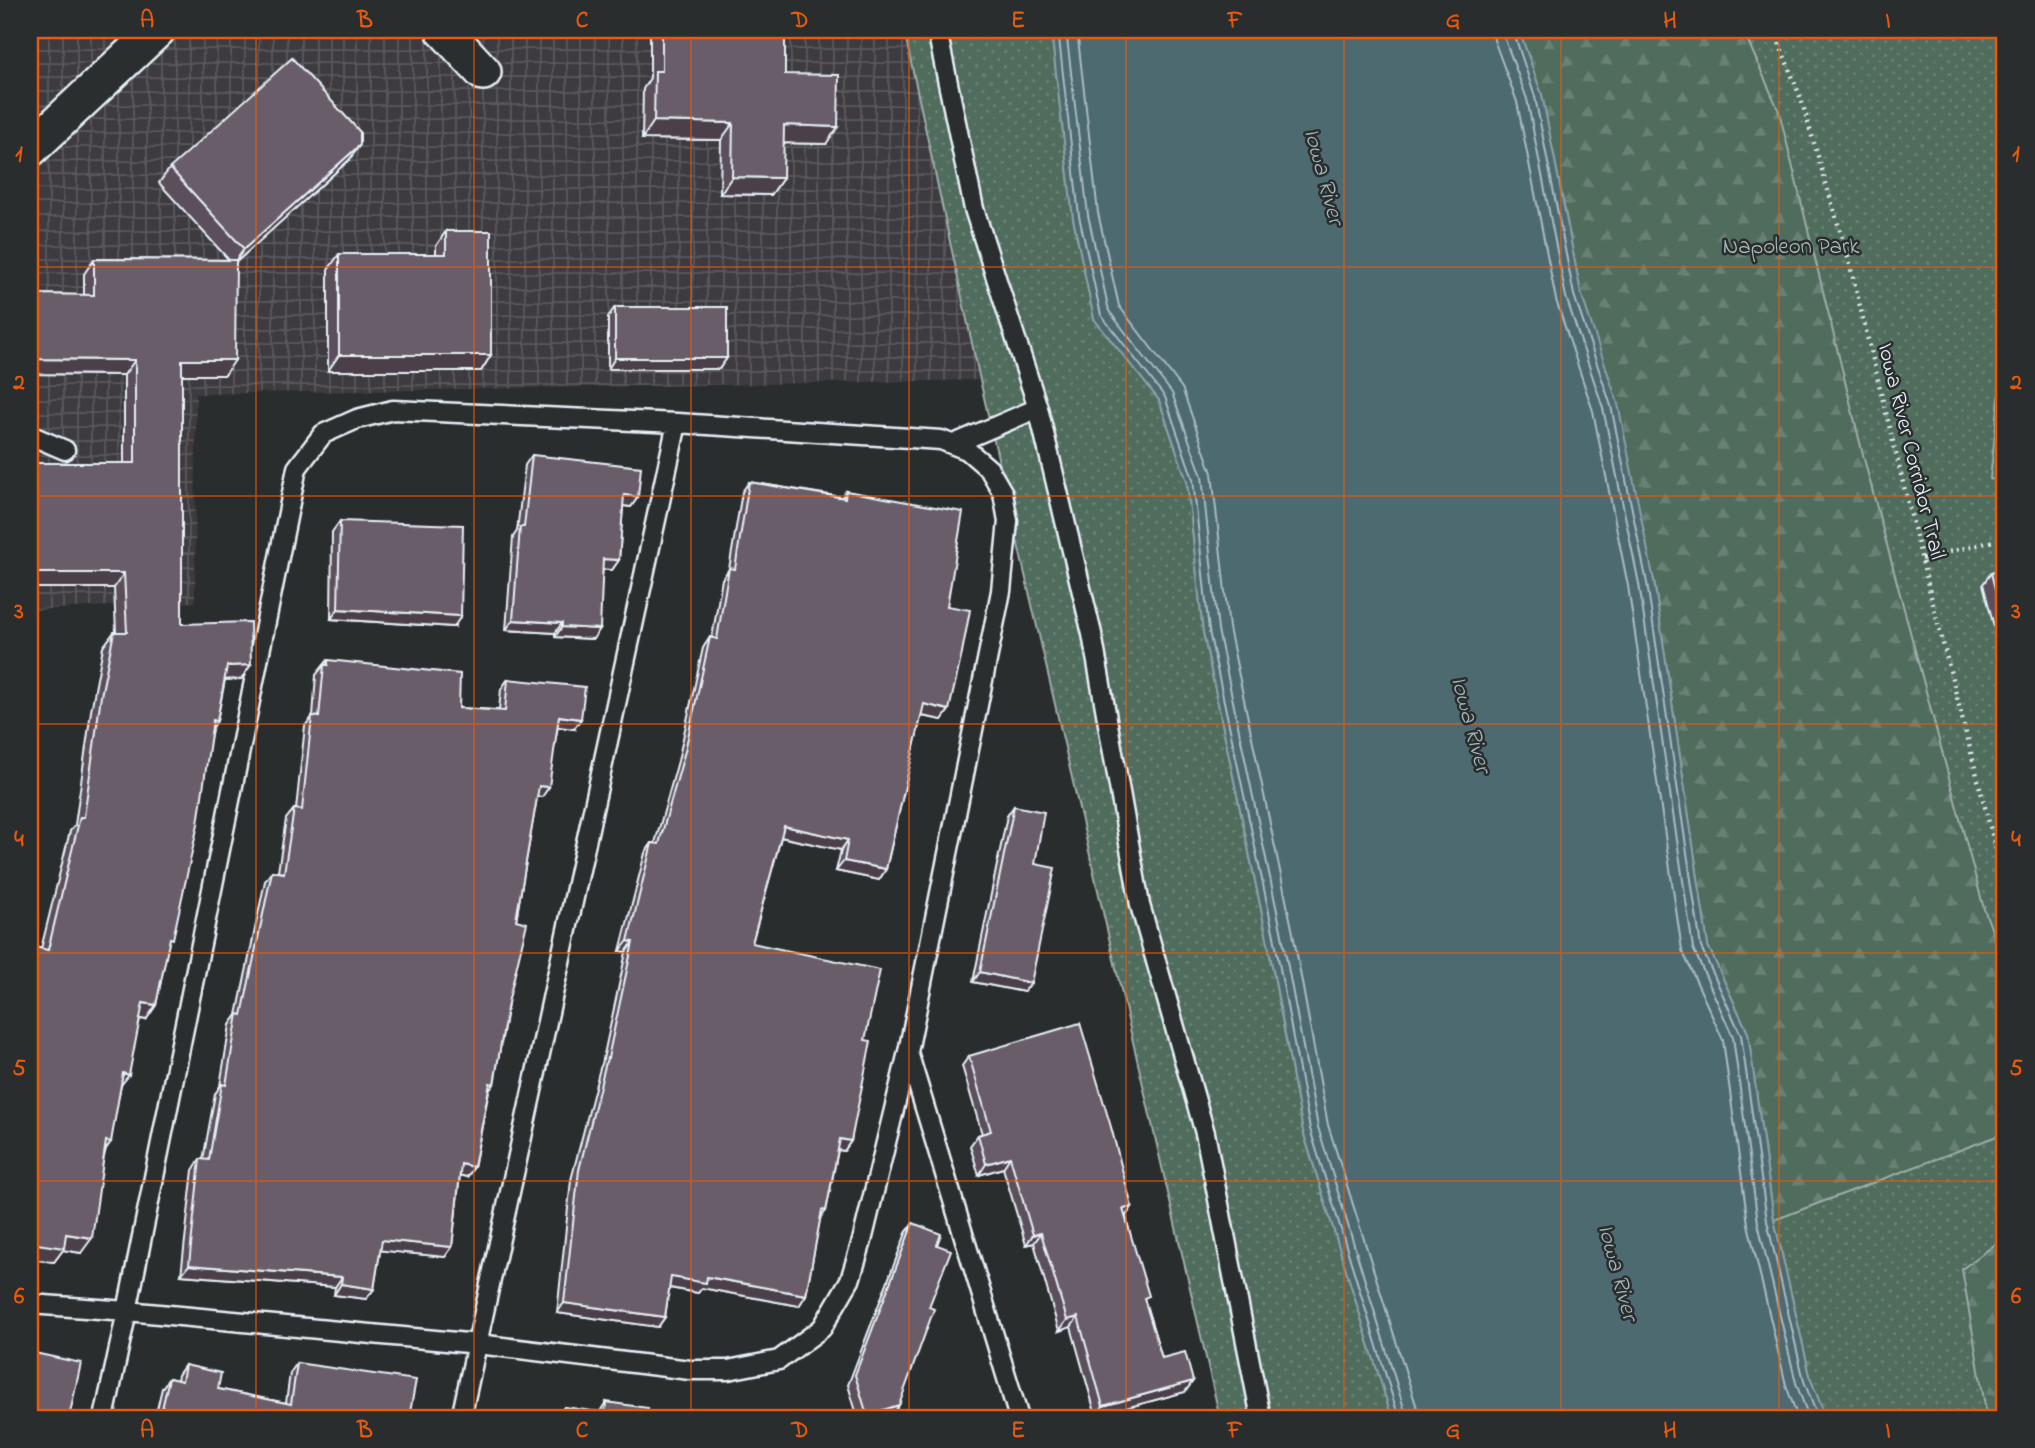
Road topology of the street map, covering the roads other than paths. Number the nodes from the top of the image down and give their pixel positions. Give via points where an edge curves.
1 (157, 30) edge
2 (444, 30) edge
3 (937, 30) edge
4 (483, 72) dead end
5 (30, 149) edge
6 (1038, 408) junction
7 (677, 423) junction
8 (30, 435) edge
9 (954, 444) junction
10 (65, 450) dead end
11 (908, 1052) junction
12 (30, 1304) edge
13 (127, 1311) junction
14 (478, 1344) junction
15 (104, 1418) edge
16 (461, 1418) edge
17 (1019, 1418) edge
18 (1261, 1418) edge

1 - 5 street
2 - 4 street
3 - 6 lane via 974,209
6 - 9 lane
6 - 18 lane via 1092,634 1140,905 1205,1133
7 - 9 lane
7 - 13 lane via 393,410 357,419 323,435 297,468
7 - 14 lane
8 - 10 lane
9 - 11 lane via 989,469 1003,493 1008,521 1001,591
11 - 14 lane via 850,1280 822,1328 779,1360 728,1370 690,1370
11 - 17 lane
12 - 13 lane
13 - 14 lane
13 - 15 lane
14 - 16 lane

